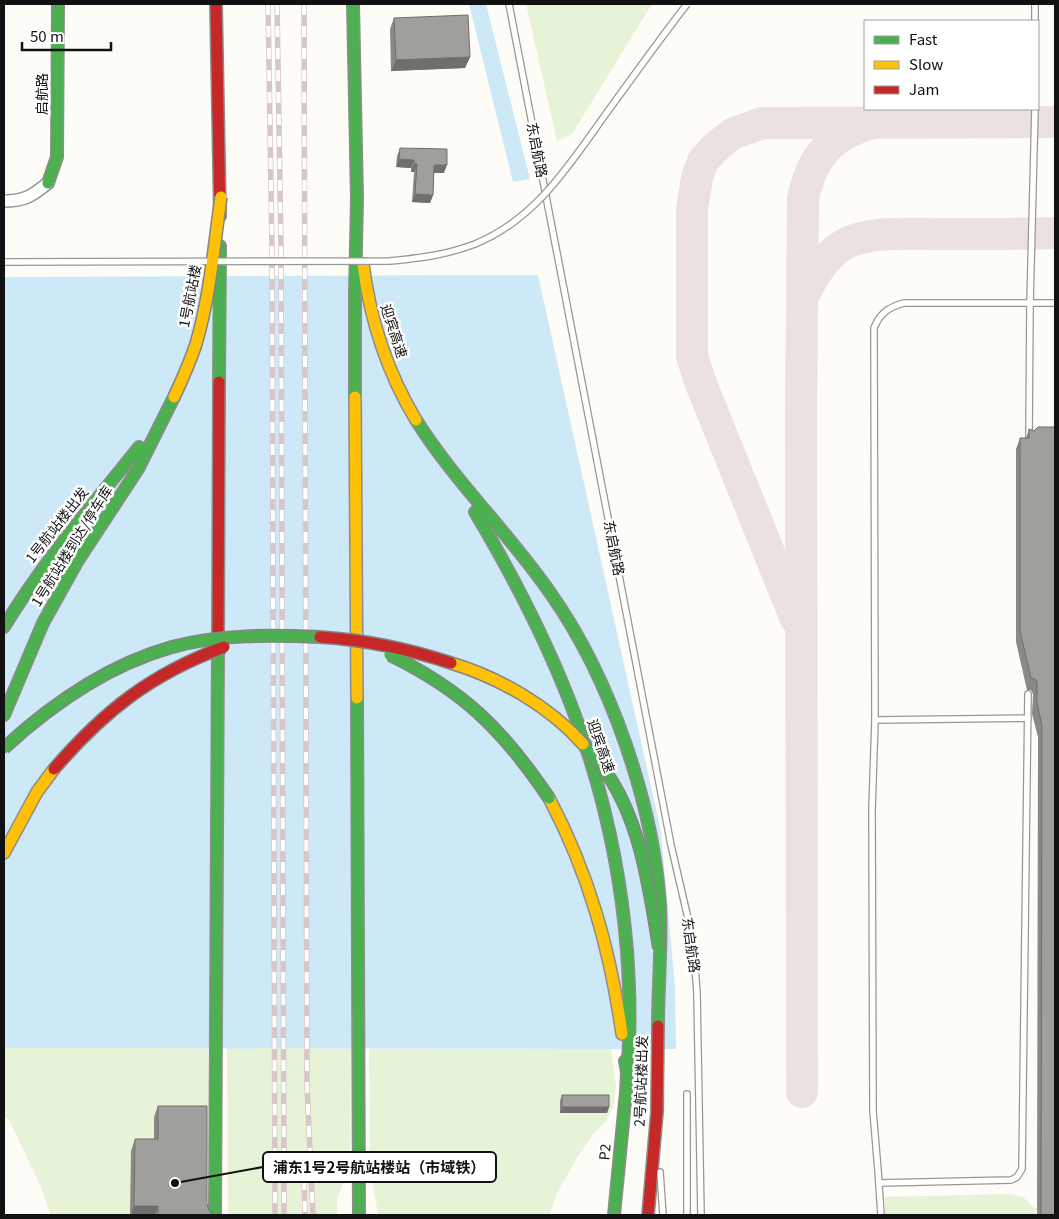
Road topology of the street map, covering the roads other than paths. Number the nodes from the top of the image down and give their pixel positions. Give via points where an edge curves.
1 (58, 4) edge
2 (216, 4) edge
3 (353, 4) edge
4 (509, 4) edge
5 (687, 4) edge
6 (1035, 4) edge
7 (1035, 20) edge
8 (1034, 110) edge
9 (48, 183) joint
10 (220, 198) junction
11 (357, 198) junction
12 (4, 201) edge
13 (4, 262) edge
14 (1030, 303) junction
15 (1055, 303) edge
16 (174, 397) junction
17 (1029, 438) edge
18 (443, 460) junction
19 (4, 627) edge
20 (258, 637) junction
21 (329, 639) junction
22 (1028, 694) dead end
23 (4, 715) edge
24 (1028, 718) junction
25 (875, 720) junction
26 (4, 748) edge
27 (4, 853) edge
28 (659, 948) junction
29 (627, 1072) junction
30 (687, 1094) dead end
31 (658, 1099) junction
32 (359, 1157) junction
33 (879, 1183) junction
34 (215, 1215) edge
35 (359, 1215) edge
36 (367, 1215) edge
37 (614, 1215) edge
38 (648, 1215) edge
39 (663, 1215) edge
40 (687, 1215) edge
41 (701, 1215) edge
42 (881, 1215) edge

1 - 9 main road, 启航路 via 57,157
2 - 10 main road
3 - 11 main road
4 - 41 lane, 东启航路 via 671,845 693,940
5 - 13 lane, bridge via 556,182 532,208 506,228 476,243 441,255 390,261
6 - 7 lane
8 - 14 lane
9 - 12 street via 33,196
10 - 16 main road, 1号航站楼, bridge via 203,315 190,361
10 - 34 main road, bridge
11 - 18 main road, 迎宾高速 via 365,284 378,333 405,401
11 - 32 main road, bridge
14 - 15 lane
14 - 17 lane
14 - 25 lane via 904,303 886,310 874,328
16 - 19 main road, 1号航站楼出发 via 128,462 57,546
16 - 23 main road, 1号航站楼到达/停车库 via 138,469 77,562 43,623
18 - 28 main road, 迎宾高速, bridge via 532,567 582,643 605,692 632,767 649,831 659,898
18 - 29 main road, 迎宾高速, bridge via 494,542 526,602 596,774 606,810 625,921 632,1006
20 - 21 main road, bridge
20 - 26 main road, bridge via 172,647 116,669 60,703
20 - 27 main road, bridge via 193,658 114,706 54,768
21 - 28 main road, bridge via 386,645 464,667 524,697 578,738 601,765 627,810 644,861
21 - 29 main road, bridge via 384,652 441,682 464,698 498,730 534,774 562,821 599,921 612,972
22 - 24 lane
24 - 25 lane
24 - 33 lane via 1022,1169 1017,1177 1010,1180
25 - 33 lane via 872,810 873,1111
28 - 31 main road, 2号航站楼出发
29 - 37 main road, P2
30 - 40 lane
31 - 38 main road, 2号航站楼出发
31 - 39 lane
32 - 35 main road
32 - 36 main road
33 - 42 lane

